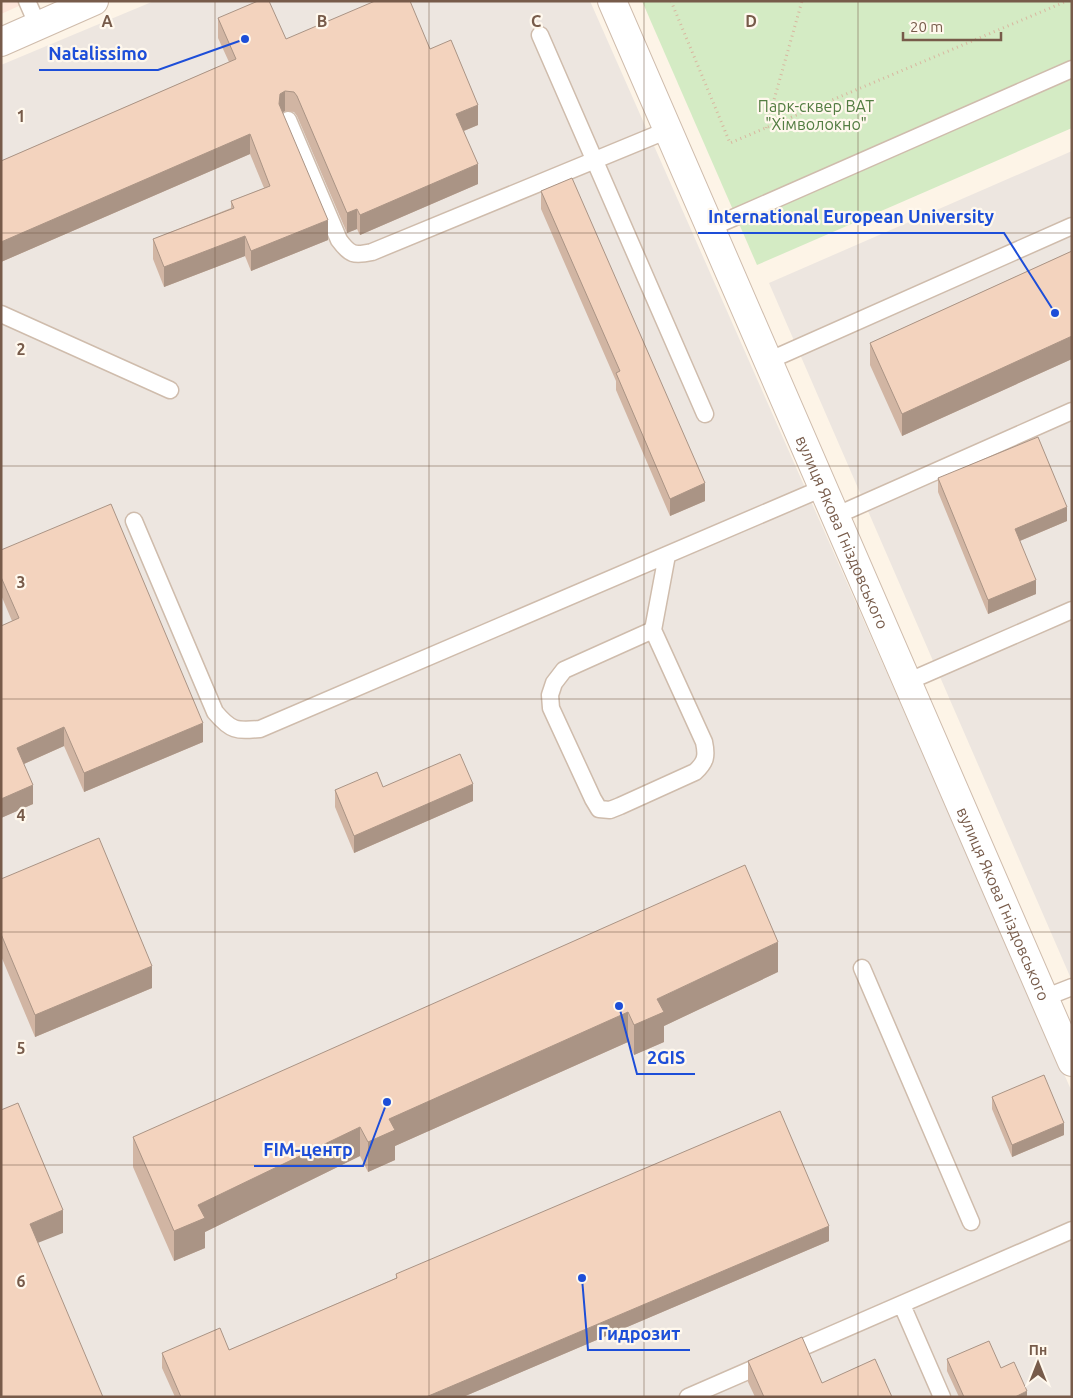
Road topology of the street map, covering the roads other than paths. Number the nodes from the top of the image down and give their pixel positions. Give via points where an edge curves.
1 (27, 1) edge
2 (94, 1) edge
3 (612, 1) edge
4 (38, 26) junction
5 (540, 35) dead end
6 (1, 42) edge
7 (1072, 69) edge
8 (288, 120) edge
9 (668, 130) junction
10 (594, 160) junction
11 (1072, 226) edge
12 (710, 228) junction
13 (1, 314) edge
14 (768, 361) junction
15 (170, 390) dead end
16 (1072, 411) edge
17 (705, 414) dead end
18 (823, 488) junction
19 (835, 516) junction
20 (134, 521) dead end
21 (667, 555) junction
22 (1072, 610) edge
23 (653, 630) junction
24 (907, 682) junction
25 (862, 968) dead end
26 (1072, 987) edge
27 (1044, 998) junction
28 (1072, 1062) edge
29 (970, 1222) dead end
30 (1072, 1230) edge
31 (902, 1305) junction
32 (688, 1397) edge
33 (942, 1397) edge

1 - 4 lane
2 - 4 street
3 - 9 street, вулиця Якова Гніздовського
4 - 6 street
5 - 10 lane
7 - 12 lane
8 - 10 lane via 339,240 347,251 358,255
9 - 10 lane
9 - 12 street, вулиця Якова Гніздовського
10 - 17 lane
11 - 14 lane
12 - 14 street, вулиця Якова Гніздовського
13 - 15 lane
14 - 18 street, вулиця Якова Гніздовського
16 - 19 lane
18 - 19 street, вулиця Якова Гніздовського
18 - 21 lane
19 - 24 street, вулиця Якова Гніздовського
20 - 21 lane via 214,712 226,725 241,731 260,729
21 - 23 lane
22 - 24 lane
23 - 23 lane via 704,742 707,754 704,764 695,772 620,806 610,810 599,808 550,708 550,695 564,670
24 - 27 street, вулиця Якова Гніздовського
25 - 29 lane
26 - 27 lane
27 - 28 street, вулиця Якова Гніздовського
30 - 31 lane
31 - 32 lane
31 - 33 lane

